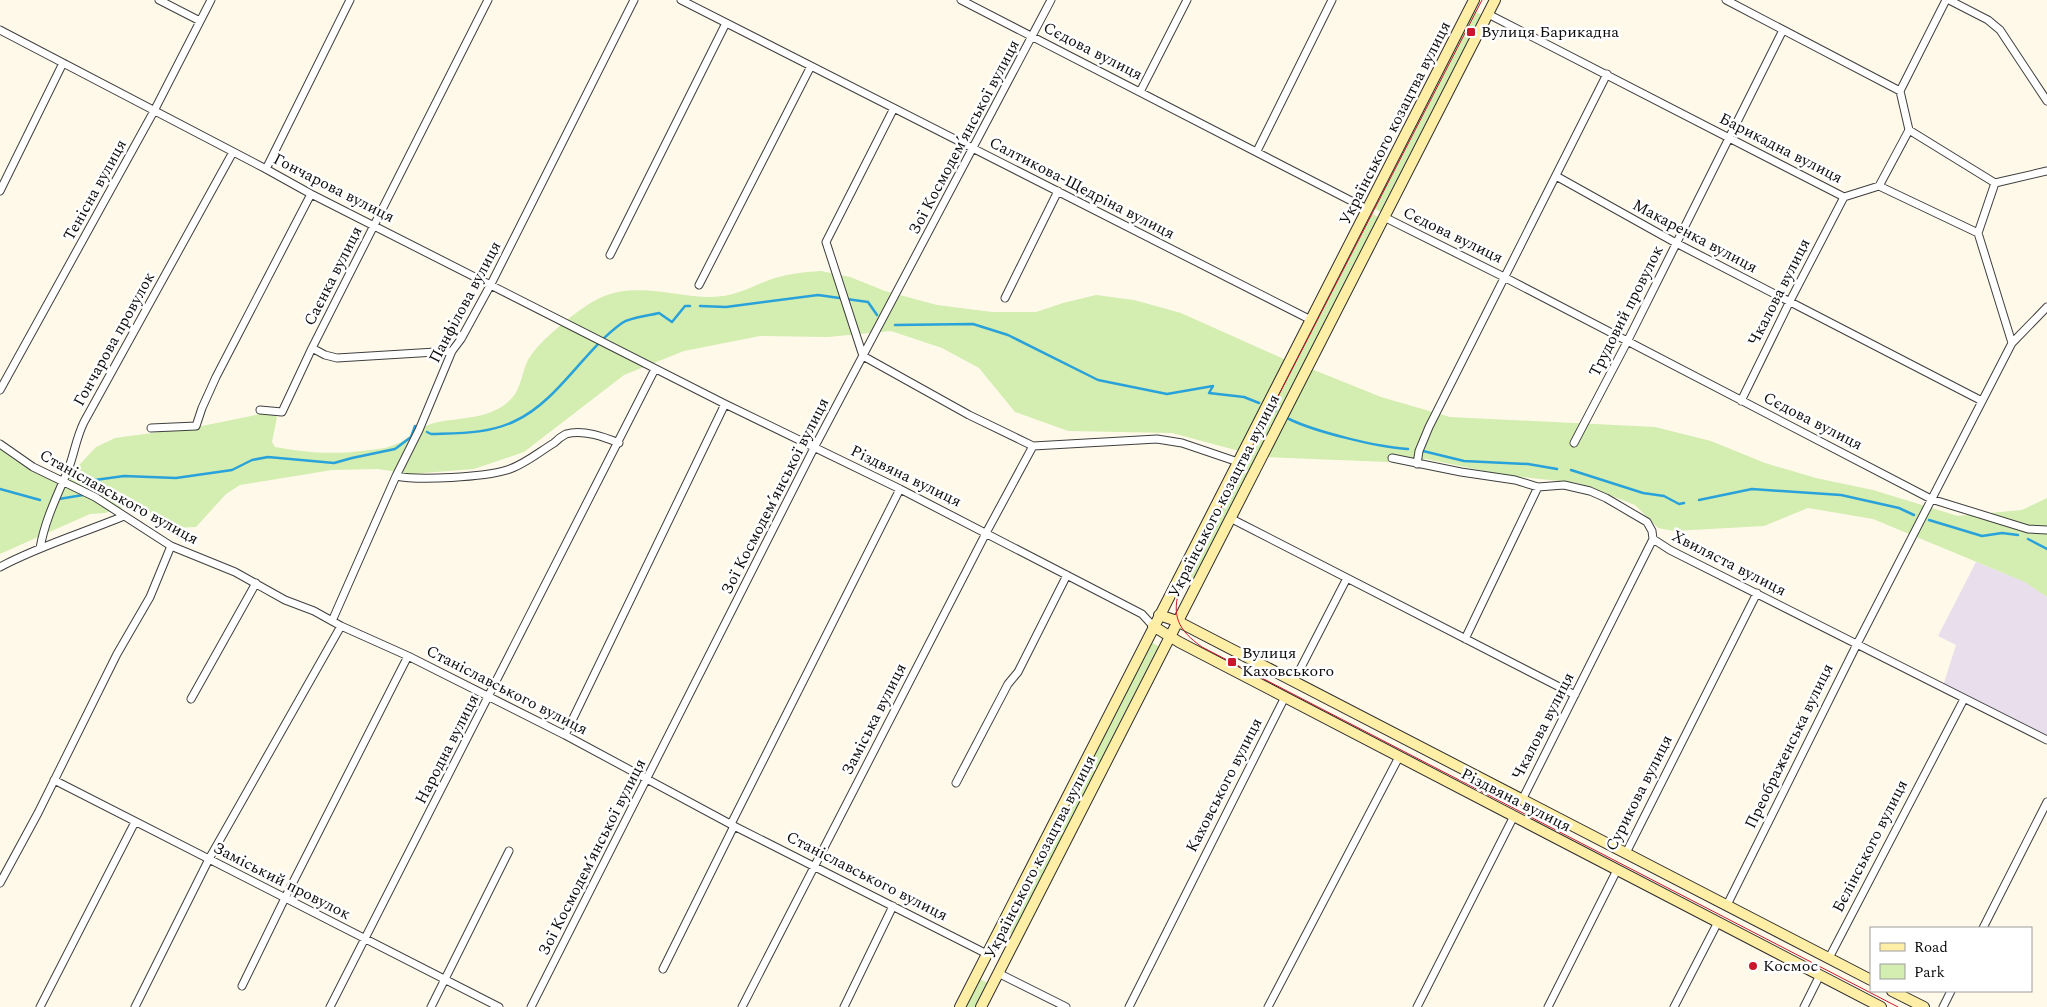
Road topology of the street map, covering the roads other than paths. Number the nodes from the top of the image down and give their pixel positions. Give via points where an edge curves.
1 (159, 0) edge
2 (211, 0) edge
3 (350, 0) edge
4 (488, 0) edge
5 (634, 0) edge
6 (681, 0) edge
7 (962, 0) edge
8 (1051, 0) edge
9 (1187, 0) edge
10 (1332, 0) edge
11 (1495, 0) edge
12 (1726, 0) edge
13 (1947, 0) edge
14 (1473, 3) edge
15 (1488, 14) junction
16 (200, 21) junction
17 (726, 23) junction
18 (0, 30) edge
19 (1784, 30) junction
20 (1032, 36) junction
21 (63, 63) junction
22 (811, 66) junction
23 (1607, 74) junction
24 (1900, 91) junction
25 (1140, 92) junction
26 (2047, 101) edge
27 (894, 108) junction
28 (154, 111) junction
29 (1910, 130) junction
30 (1728, 138) junction
31 (974, 148) junction
32 (1257, 151) junction
33 (233, 152) junction
34 (266, 169) junction
35 (2047, 171) edge
36 (1556, 176) junction
37 (1995, 184) junction
38 (1879, 186) junction
39 (0, 190) edge
40 (1058, 191) junction
41 (311, 194) junction
42 (1844, 197) junction
43 (1367, 209) junction
44 (1384, 217) junction
45 (374, 225) junction
46 (1978, 233) junction
47 (1676, 243) junction
48 (610, 255) dead end
49 (1504, 277) junction
50 (491, 284) junction
51 (699, 285) dead end
52 (1005, 298) dead end
53 (1790, 301) junction
54 (2047, 307) edge
55 (1310, 320) junction
56 (1627, 342) junction
57 (2012, 343) junction
58 (312, 348) junction
59 (452, 351) junction
60 (863, 356) junction
61 (656, 369) junction
62 (0, 390) edge
63 (1982, 400) junction
64 (1742, 401) junction
65 (725, 404) junction
66 (260, 410) dead end
67 (151, 428) dead end
68 (1574, 443) dead end
69 (0, 444) edge
70 (618, 444) junction
71 (1033, 446) junction
72 (814, 448) junction
73 (1392, 458) dead end
74 (1238, 462) junction
75 (1417, 464) junction
76 (396, 476) junction
77 (62, 480) junction
78 (1538, 487) junction
79 (900, 489) junction
80 (1931, 499) junction
81 (124, 516) junction
82 (1230, 518) junction
83 (2047, 530) edge
84 (986, 532) junction
85 (1653, 539) junction
86 (171, 546) junction
87 (40, 548) junction
88 (0, 567) edge
89 (1067, 575) junction
90 (1347, 578) junction
91 (256, 583) junction
92 (1757, 593) junction
93 (1142, 614) junction
94 (1159, 615) junction
95 (332, 621) junction
96 (1176, 621) junction
97 (341, 626) junction
98 (1153, 626) junction
99 (1168, 637) junction
100 (1465, 639) junction
101 (1857, 644) junction
102 (408, 656) junction
103 (1294, 682) junction
104 (1575, 695) junction
105 (489, 697) junction
106 (1286, 698) junction
107 (191, 699) dead end
108 (1964, 699) junction
109 (565, 735) junction
110 (2047, 740) edge
111 (1400, 757) junction
112 (648, 779) junction
113 (54, 780) junction
114 (956, 783) dead end
115 (1522, 800) junction
116 (2047, 802) edge
117 (1514, 816) junction
118 (135, 822) junction
119 (733, 825) junction
120 (509, 851) dead end
121 (1626, 853) junction
122 (209, 860) junction
123 (814, 866) junction
124 (1617, 870) junction
125 (0, 883) edge
126 (285, 898) junction
127 (1727, 905) junction
128 (893, 906) junction
129 (1718, 922) junction
130 (1984, 927) edge
131 (366, 939) junction
132 (987, 954) junction
133 (1829, 958) junction
134 (1003, 962) junction
135 (982, 964) junction
136 (663, 970) dead end
137 (998, 973) junction
138 (1820, 975) junction
139 (445, 979) junction
140 (1870, 979) edge
141 (242, 986) dead end
142 (1894, 992) edge
143 (1950, 992) edge
144 (40, 1007) edge
145 (135, 1007) edge
146 (330, 1007) edge
147 (431, 1007) edge
148 (498, 1007) edge
149 (531, 1007) edge
150 (742, 1007) edge
151 (844, 1007) edge
152 (960, 1007) edge
153 (980, 1007) edge
154 (1066, 1007) edge
155 (1129, 1007) edge
156 (1268, 1007) edge
157 (1417, 1007) edge
158 (1548, 1007) edge
159 (1674, 1007) edge
160 (1804, 1007) edge
161 (1881, 1007) edge
162 (1924, 1007) edge
163 (1943, 1007) edge

1 - 16 street
2 - 16 street, Тенісна вулиця
3 - 34 street
4 - 45 street, Саєнка вулиця
5 - 50 street, Панфілова вулиця
6 - 17 street, Салтикова-Щедріна вулиця
7 - 20 street, Сєдова вулиця
8 - 20 street, Зої Космодем’янської вулиця
9 - 25 street
10 - 32 street
11 - 15 street, Українського козацтва вулиця
12 - 19 street
13 - 24 street
13 - 26 street via 1988,20 2000,30
14 - 15 street, Барикадна вулиця
14 - 43 street, Українського козацтва вулиця
15 - 23 street, Барикадна вулиця
15 - 44 street, Українського козацтва вулиця
16 - 28 street, Тенісна вулиця
17 - 22 street, Салтикова-Щедріна вулиця
17 - 48 street
18 - 21 street, Гончарова вулиця
19 - 24 street
19 - 30 street, Трудовий провулок
20 - 25 street, Сєдова вулиця
20 - 31 street, Зої Космодем’янської вулиця
21 - 28 street, Гончарова вулиця
21 - 39 street
22 - 27 street, Салтикова-Щедріна вулиця
22 - 51 street
23 - 30 street, Барикадна вулиця
23 - 36 street
24 - 29 street
25 - 32 street, Сєдова вулиця
27 - 31 street, Салтикова-Щедріна вулиця
27 - 60 street via 826,242
28 - 33 street, Гончарова вулиця
28 - 62 street, Тенісна вулиця
29 - 37 street
29 - 38 street
30 - 42 street, Барикадна вулиця
30 - 47 street, Трудовий провулок
31 - 40 street, Салтикова-Щедріна вулиця
31 - 60 street, Зої Космодем’янської вулиця
32 - 43 street, Сєдова вулиця
33 - 34 street, Гончарова вулиця
33 - 77 street, Гончарова провулок via 84,422
34 - 41 street, Гончарова вулиця
35 - 37 street
36 - 47 street, Макаренка вулиця
36 - 49 street
37 - 46 street
38 - 42 street, Барикадна вулиця
38 - 46 street
40 - 52 street
40 - 55 street, Салтикова-Щедріна вулиця
41 - 45 street, Гончарова вулиця
41 - 67 street via 216,378 196,426
42 - 53 street, Чкалова вулиця
43 - 44 street, Сєдова вулиця
43 - 55 street, Українського козацтва вулиця
44 - 49 street, Сєдова вулиця
44 - 82 street, Українського козацтва вулиця
45 - 50 street, Гончарова вулиця
45 - 58 street, Саєнка вулиця
46 - 57 street
47 - 53 street, Макаренка вулиця
47 - 56 street, Трудовий провулок
49 - 56 street, Сєдова вулиця
49 - 75 street via 1429,427
50 - 59 street, Панфілова вулиця
50 - 61 street, Гончарова вулиця
53 - 63 street, Макаренка вулиця
53 - 64 street, Чкалова вулиця
54 - 57 street, Преображенська вулиця
55 - 74 street, Українського козацтва вулиця
56 - 64 street, Сєдова вулиця
56 - 68 street, Трудовий провулок
57 - 63 street, Преображенська вулиця
58 - 59 street via 337,358
58 - 66 street, Саєнка вулиця via 282,412
59 - 76 street, Панфілова вулиця
60 - 71 street
60 - 72 street, Зої Космодем’янської вулиця
61 - 65 street, Різдвяна вулиця
61 - 70 street, Народна вулиця
63 - 80 street, Преображенська вулиця
64 - 80 street, Сєдова вулиця
65 - 72 street, Різдвяна вулиця
65 - 109 street
69 - 77 street, Станіславського вулиця via 39,471
70 - 76 street via 596,434 566,434 508,470 447,476
70 - 105 street, Народна вулиця
71 - 74 street via 1157,439 1182,443
71 - 84 street, Заміська вулиця
72 - 79 street, Різдвяна вулиця
72 - 112 street, Зої Космодем’янської вулиця
73 - 75 street, Хвиляста вулиця
74 - 94 street, Українського козацтва вулиця
75 - 78 street, Хвиляста вулиця via 1515,480
76 - 95 street, Панфілова вулиця
77 - 81 street, Станіславського вулиця
77 - 87 street, Гончарова провулок
78 - 85 street, Хвиляста вулиця via 1564,485 1606,498 1647,522
78 - 100 street
79 - 84 street, Різдвяна вулиця
79 - 119 street
80 - 83 street, Сєдова вулиця via 2028,529
80 - 101 street, Преображенська вулиця
81 - 86 street, Станіславського вулиця
81 - 87 street
82 - 90 street
82 - 96 street, Українського козацтва вулиця
84 - 89 street, Різдвяна вулиця
84 - 123 street, Заміська вулиця
85 - 92 street, Хвиляста вулиця
85 - 104 street, Чкалова вулиця
86 - 91 street, Станіславського вулиця
86 - 113 street via 150,597 117,654
87 - 88 street
89 - 93 street, Різдвяна вулиця
89 - 114 street
90 - 100 street
90 - 103 street, Каховського вулиця
91 - 95 street, Станіславського вулиця
91 - 107 street
92 - 101 street, Хвиляста вулиця
92 - 121 street, Сурикова вулиця
93 - 94 street, Різдвяна вулиця
93 - 98 street, Різдвяна вулиця
94 - 96 street, Різдвяна вулиця
94 - 98 street, Українського козацтва вулиця
95 - 97 street, Станіславського вулиця
96 - 99 street, Українського козацтва вулиця
96 - 103 street, Різдвяна вулиця
97 - 102 street, Станіславського вулиця
97 - 122 street
98 - 99 street, Різдвяна вулиця
98 - 132 street, Українського козацтва вулиця
99 - 106 street, Різдвяна вулиця
99 - 134 street, Українського козацтва вулиця
100 - 104 street
101 - 108 street, Хвиляста вулиця
101 - 127 street, Преображенська вулиця
102 - 105 street, Станіславського вулиця
102 - 126 street
103 - 106 street, Каховського вулиця
103 - 115 street, Різдвяна вулиця
104 - 115 street, Чкалова вулиця
105 - 109 street, Станіславського вулиця
105 - 131 street, Народна вулиця
106 - 111 street, Різдвяна вулиця
106 - 155 street, Каховського вулиця
108 - 110 street, Хвиляста вулиця
108 - 133 street, Бєлінського вулиця
109 - 112 street, Станіславського вулиця
111 - 117 street, Різдвяна вулиця
111 - 156 street
112 - 119 street, Станіславського вулиця
112 - 149 street, Зої Космодем’янської вулиця
113 - 118 street, Заміський провулок
113 - 125 street
115 - 117 street, Чкалова вулиця
115 - 121 street, Різдвяна вулиця
116 - 130 street
117 - 124 street, Різдвяна вулиця
117 - 157 street, Чкалова вулиця
118 - 122 street, Заміський провулок
118 - 144 street
119 - 123 street, Станіславського вулиця
119 - 136 street
120 - 139 street
121 - 124 street, Сурикова вулиця
121 - 127 street, Різдвяна вулиця
122 - 126 street, Заміський провулок
122 - 145 street
123 - 128 street, Станіславського вулиця
123 - 150 street, Заміська вулиця
124 - 129 street, Різдвяна вулиця
124 - 158 street, Сурикова вулиця
126 - 131 street, Заміський провулок
126 - 141 street
127 - 129 street, Преображенська вулиця
127 - 133 street, Різдвяна вулиця
128 - 132 street, Станіславського вулиця
128 - 151 street
129 - 138 street, Різдвяна вулиця
129 - 159 street, Преображенська вулиця
131 - 139 street, Заміський провулок
131 - 146 street, Народна вулиця
132 - 134 street, Станіславського вулиця
132 - 135 street, Українського козацтва вулиця
133 - 138 street, Бєлінського вулиця
133 - 140 street, Різдвяна вулиця
134 - 137 street, Українського козацтва вулиця
135 - 137 street
135 - 152 street, Українського козацтва вулиця
137 - 153 street, Українського козацтва вулиця
137 - 154 street
138 - 160 street, Бєлінського вулиця
138 - 161 street, Різдвяна вулиця
139 - 147 street
139 - 148 street, Заміський провулок
142 - 162 street
143 - 163 street

